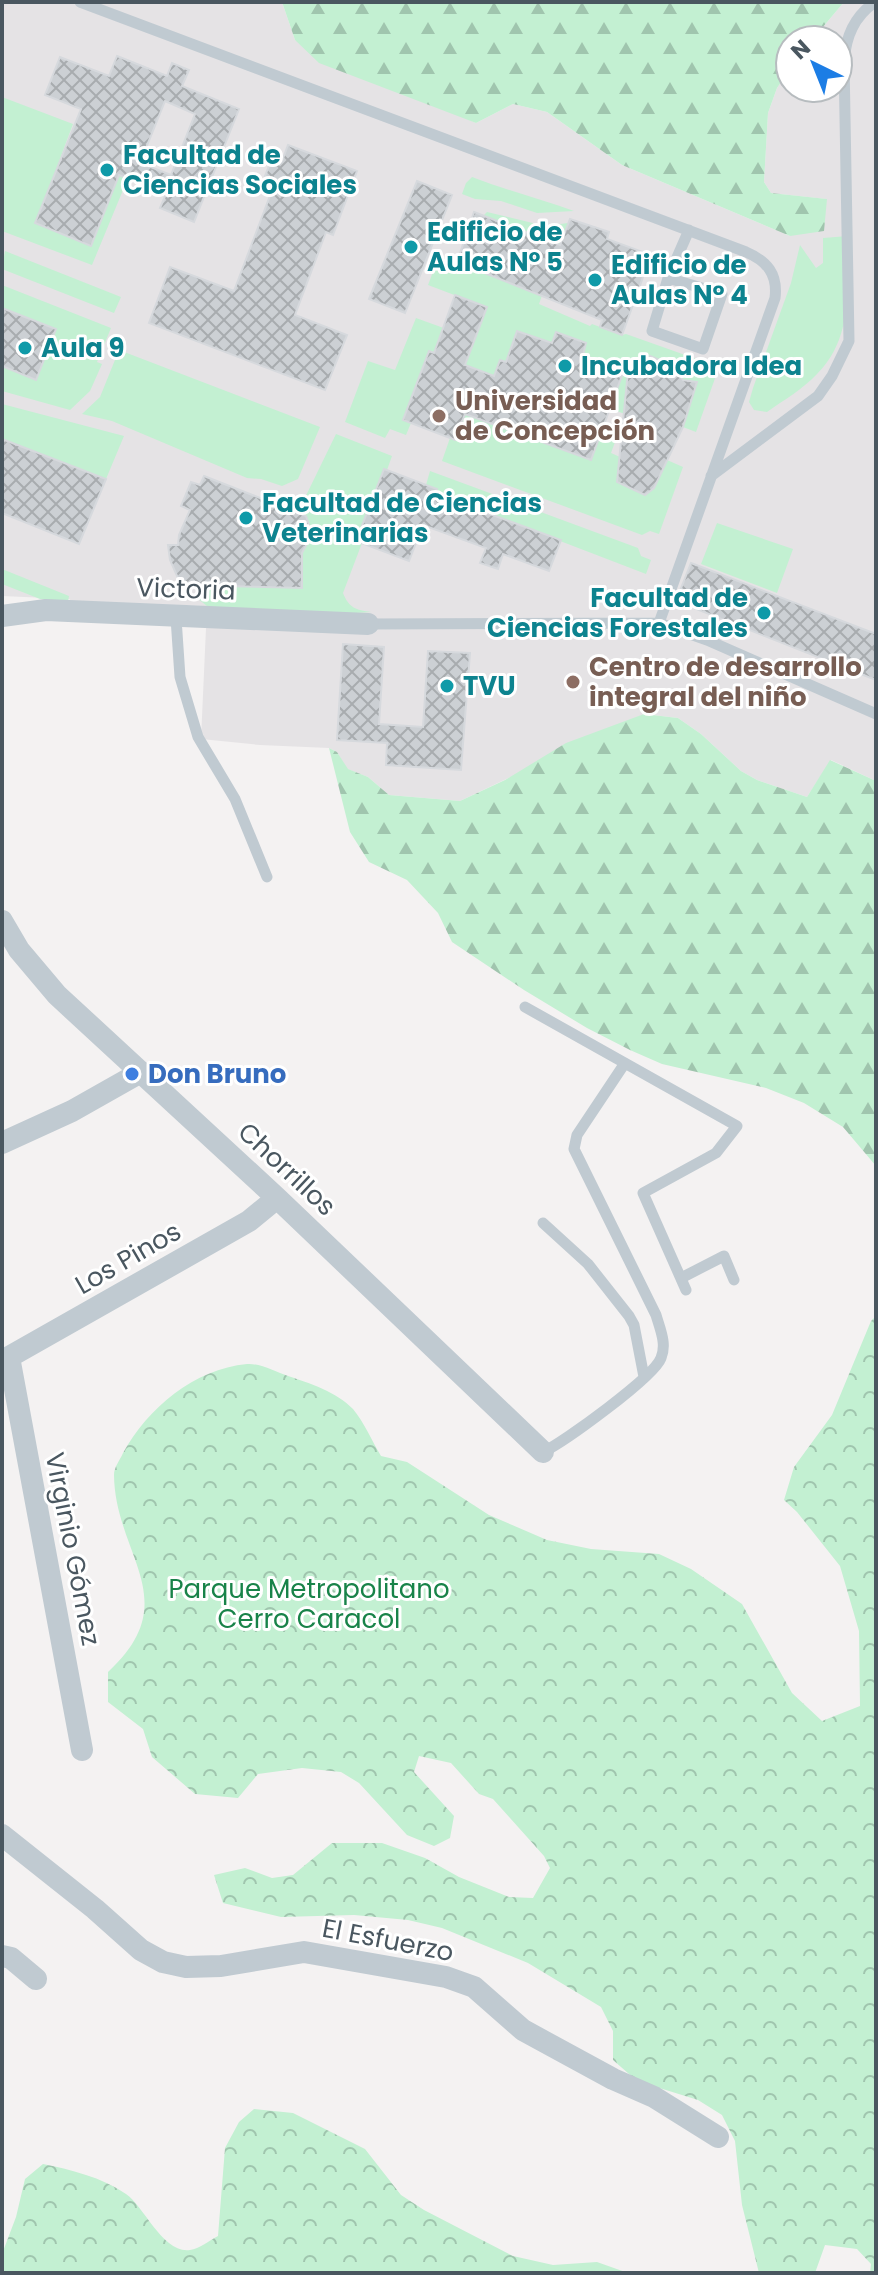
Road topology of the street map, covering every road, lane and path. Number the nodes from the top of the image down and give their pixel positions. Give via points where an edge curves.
1 (80, 2) edge
2 (875, 2) edge
3 (98, 5) edge
4 (689, 230) junction
5 (668, 278) junction
6 (710, 477) junction
7 (2, 616) edge
8 (176, 618) junction
9 (659, 623) junction
10 (368, 624) joint
11 (876, 714) edge
12 (267, 877) dead end
13 (2, 921) edge
14 (525, 1007) dead end
15 (625, 1063) junction
16 (141, 1072) junction
17 (2, 1143) edge
18 (277, 1198) junction
19 (543, 1223) dead end
20 (734, 1280) dead end
21 (6, 1359) edge
22 (644, 1377) junction
23 (543, 1452) joint
24 (82, 1750) dead end
25 (2, 1835) edge
26 (2, 1956) edge
27 (36, 1979) dead end
28 (718, 2137) dead end

1 - 3 lane
2 - 6 lane via 846,38 844,61 849,341 818,396
3 - 4 lane
4 - 5 lane
4 - 6 lane via 755,256 772,272 776,289
5 - 5 lane via 652,331 703,349 722,294
6 - 9 lane
7 - 8 street, Victoria via 46,610
8 - 10 street, Victoria
8 - 12 lane via 180,677 198,737 235,799
9 - 10 lane
9 - 11 lane
13 - 16 street, Chorrillos via 57,995
14 - 15 lane
15 - 20 lane via 737,1126 716,1153 643,1193 683,1284 724,1256
15 - 22 lane via 577,1135 574,1149 656,1315 664,1342 662,1356
16 - 17 street
16 - 18 street, Chorrillos
18 - 21 street, Los Pinos via 249,1221
18 - 23 street, Chorrillos
19 - 22 lane via 581,1256 629,1316
21 - 24 street, Virginio Gómez
22 - 23 lane
25 - 28 street, El Esfuerzo via 141,1950 163,1962 221,1966 304,1952 446,1977 474,1987 523,2030 654,2097
26 - 27 street

